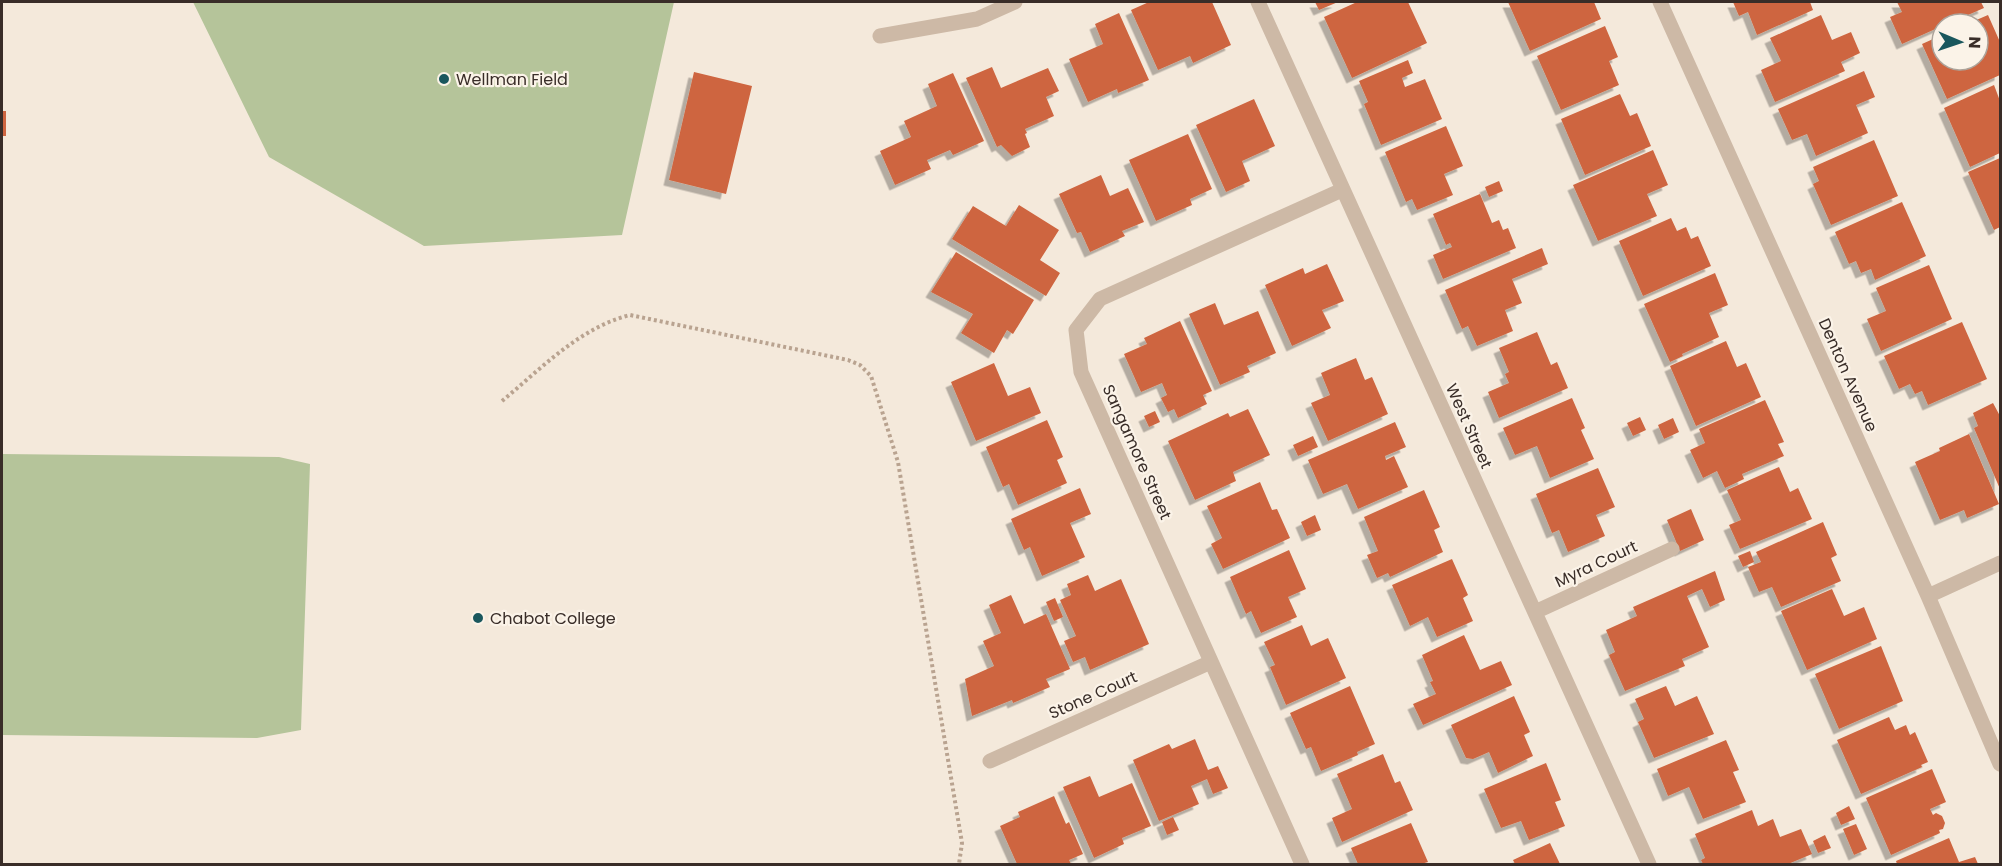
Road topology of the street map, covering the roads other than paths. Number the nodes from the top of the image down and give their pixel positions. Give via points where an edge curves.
1 (1015, 2) edge
2 (1258, 2) edge
3 (1660, 2) edge
4 (880, 36) dead end
5 (1342, 190) junction
6 (1672, 549) dead end
7 (2001, 563) edge
8 (1928, 596) junction
9 (1535, 612) junction
10 (1211, 662) junction
11 (990, 761) dead end
12 (2001, 764) edge
13 (1302, 864) edge
14 (1649, 864) edge

1 - 4 street via 977,19
2 - 5 street, West Street
3 - 8 street, Denton Avenue
5 - 9 street, West Street
5 - 10 street, Sangamore Street via 1100,299 1076,330 1081,372
6 - 9 street, Myra Court
7 - 8 street
8 - 12 street, Denton Avenue
9 - 14 street, West Street
10 - 11 street, Stone Court
10 - 13 street, Sangamore Street

